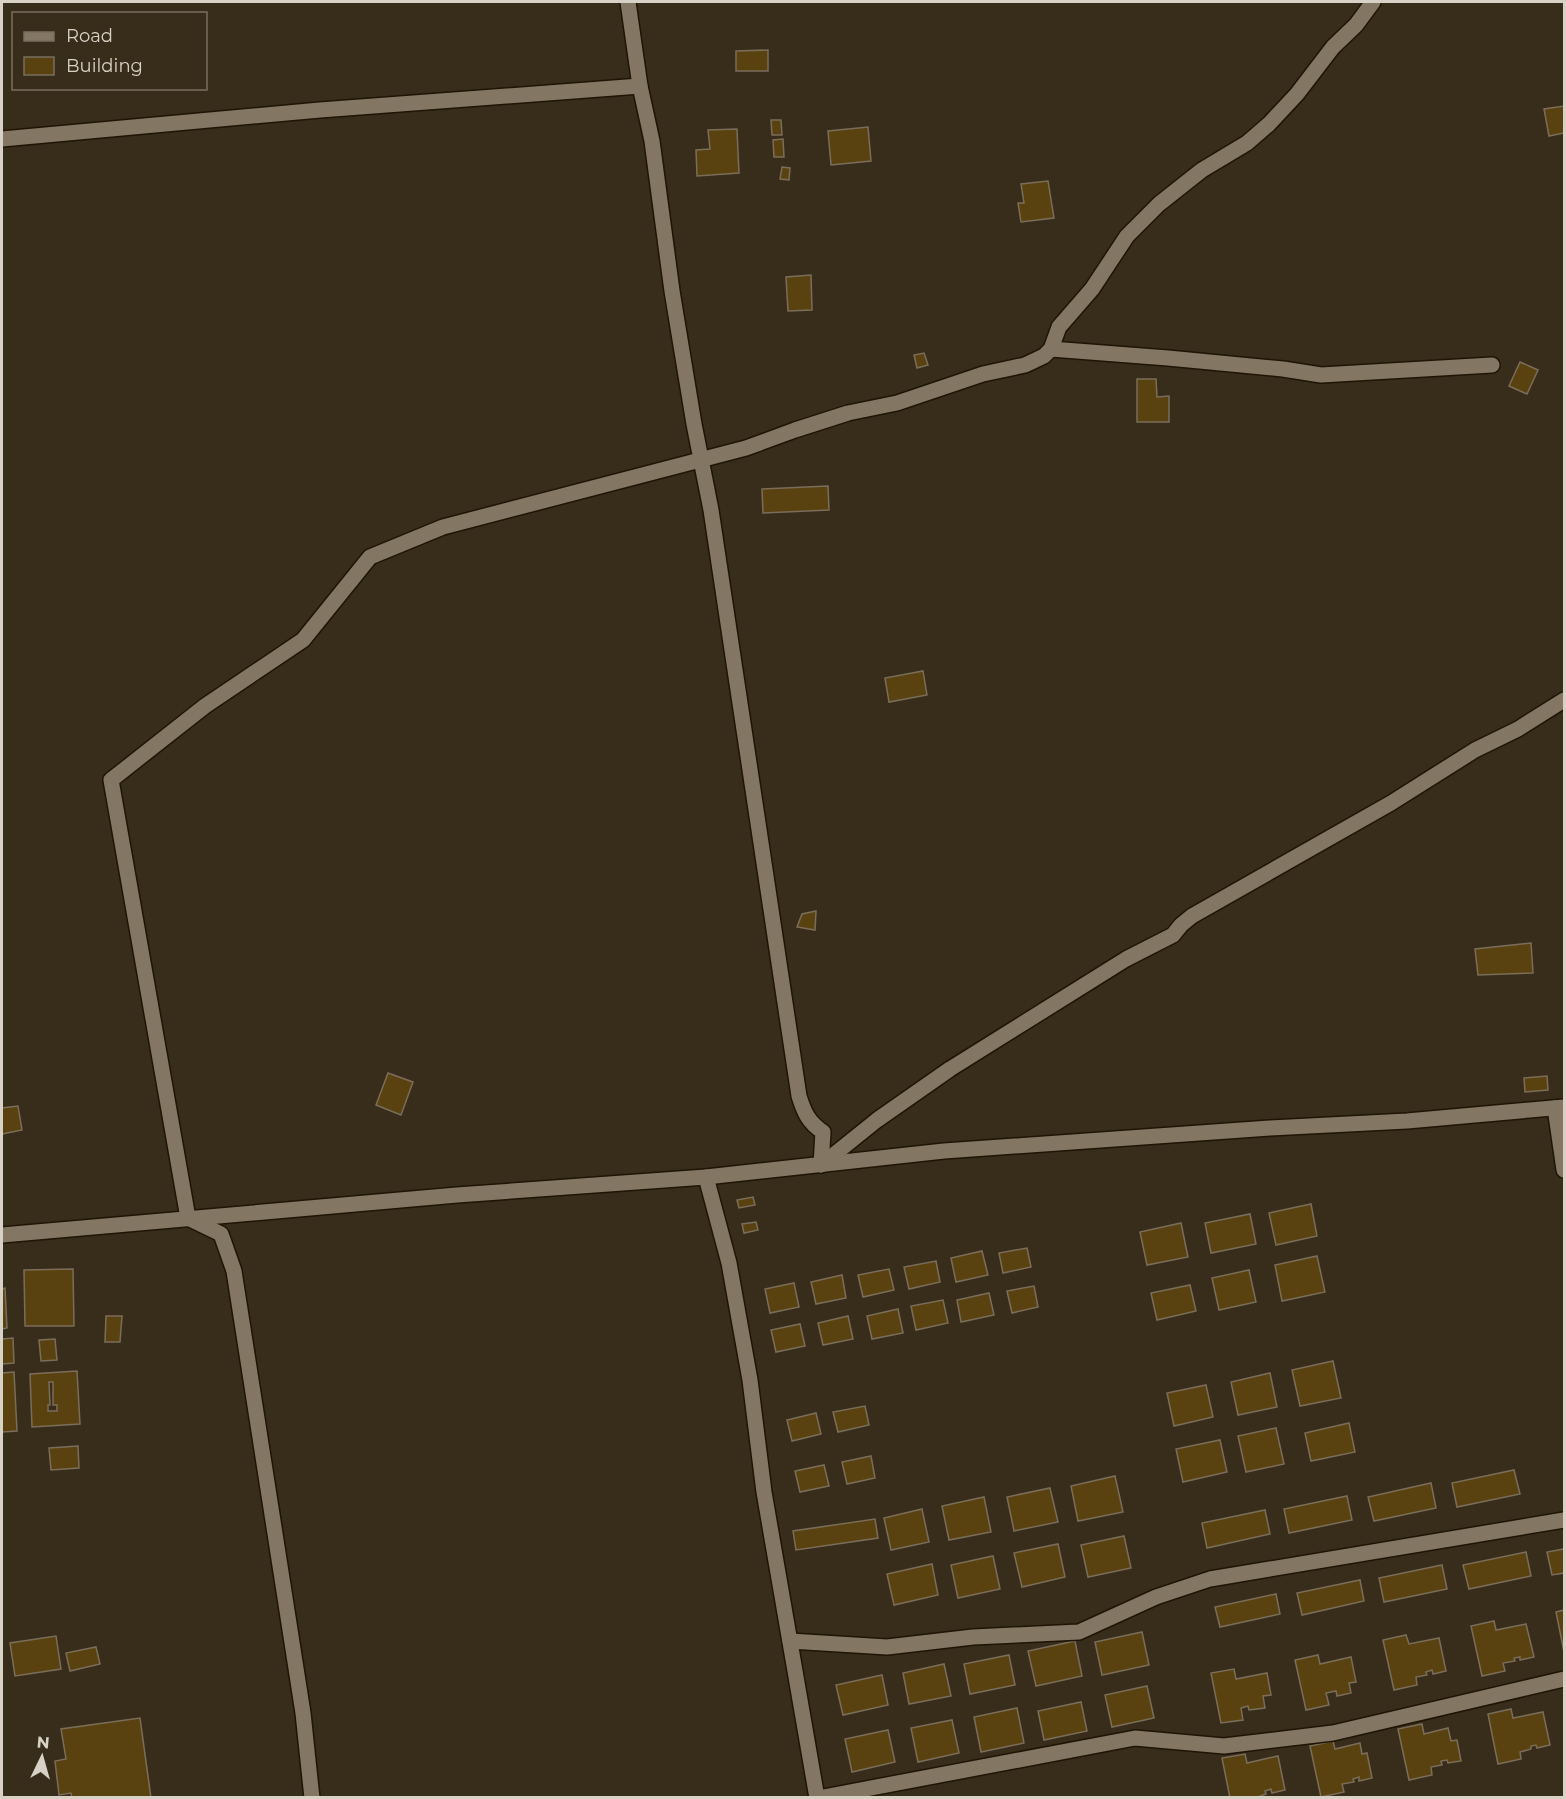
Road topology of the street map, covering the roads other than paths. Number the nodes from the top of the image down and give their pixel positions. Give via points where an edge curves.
1 (628, 2) edge
2 (1373, 2) edge
3 (640, 86) junction
4 (2, 139) edge
5 (1052, 349) junction
6 (1492, 365) dead end
7 (702, 458) junction
8 (1564, 700) edge
9 (1560, 1107) edge
10 (821, 1165) junction
11 (1564, 1170) edge
12 (706, 1177) junction
13 (188, 1218) junction
14 (2, 1235) edge
15 (1564, 1520) edge
16 (790, 1641) junction
17 (1564, 1679) edge
18 (312, 1797) edge
19 (818, 1797) edge

1 - 3 street
2 - 5 street via 1269,124 1247,143 1202,170 1127,236 1092,289 1059,327
3 - 4 street
3 - 7 street
5 - 6 street via 1321,375
5 - 7 street via 1024,365 983,374 897,403 848,412 746,448
7 - 10 street via 799,1096 805,1115 823,1132
7 - 13 street via 443,527 370,557 303,640 205,706 111,780
8 - 10 street via 1192,916 1173,936 1126,959 950,1069
9 - 10 street via 1407,1121 944,1151
9 - 11 street
10 - 12 street
12 - 13 street
12 - 16 street via 729,1263
13 - 14 street
13 - 18 street via 221,1234 234,1271
15 - 16 street via 1210,1579 1079,1632 973,1637 887,1647
16 - 19 street
17 - 19 street via 1333,1733 1224,1746 1134,1738

